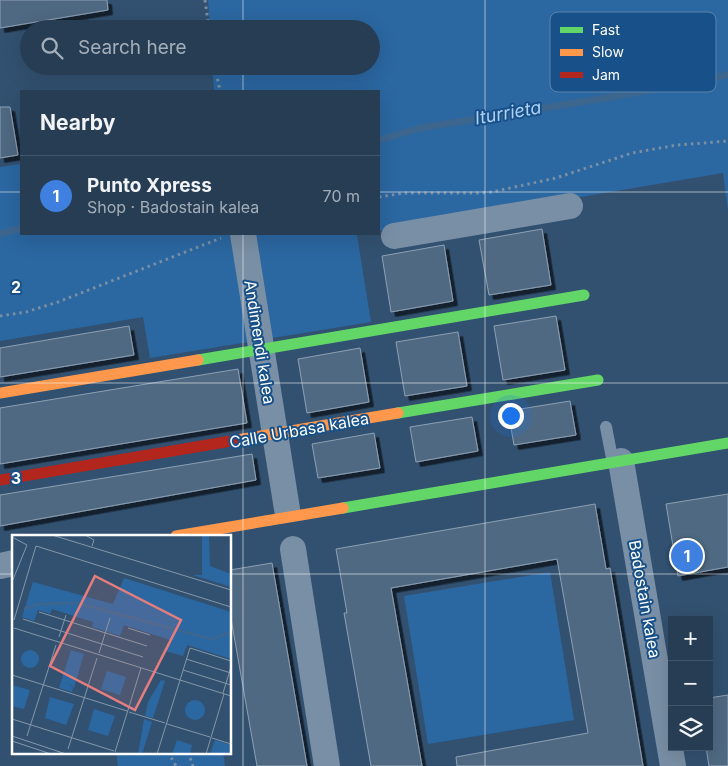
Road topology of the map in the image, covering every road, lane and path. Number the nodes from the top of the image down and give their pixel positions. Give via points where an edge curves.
1 (204, 0) edge
2 (207, 20) edge
3 (217, 75) edge
4 (220, 90) edge
5 (728, 141) edge
6 (380, 197) edge
7 (570, 206) dead end
8 (234, 235) edge
9 (394, 236) dead end
10 (584, 295) dead end
11 (0, 316) edge
12 (261, 349) junction
13 (598, 380) dead end
14 (0, 393) edge
15 (606, 428) dead end
16 (275, 434) junction
17 (728, 443) edge
18 (617, 462) junction
19 (0, 480) edge
20 (287, 509) dead end
21 (182, 535) edge
22 (293, 549) dead end
23 (169, 754) edge
24 (189, 754) edge
25 (176, 766) edge
26 (193, 766) edge
27 (327, 766) edge
28 (673, 766) edge

1 - 2 path
3 - 4 path
5 - 6 path via 632,153 556,178 492,192 404,193
7 - 9 street
8 - 11 path via 58,302
8 - 12 street, Andimendi kalea
10 - 12 street
12 - 14 street
12 - 16 street, Andimendi kalea
13 - 16 street, Calle Urbasa kalea
15 - 18 lane
16 - 19 street, Calle Urbasa kalea
16 - 20 street, Andimendi kalea
17 - 18 street
18 - 21 street
18 - 28 street, Badostain kalea
22 - 27 street
23 - 25 path
24 - 26 path

